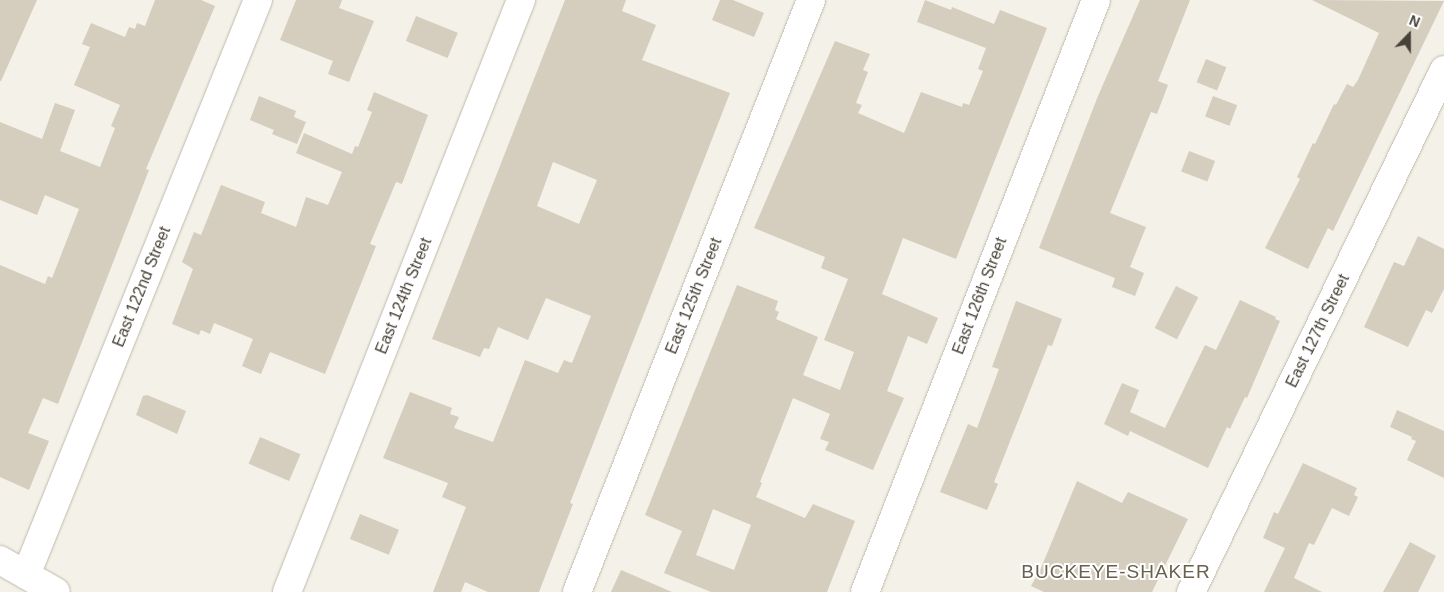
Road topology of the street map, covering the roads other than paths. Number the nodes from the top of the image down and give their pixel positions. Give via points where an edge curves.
1 (258, 0) edge
2 (521, 0) edge
3 (811, 0) edge
4 (1096, 0) edge
5 (1444, 70) edge
6 (0, 560) edge
7 (26, 574) junction
8 (56, 592) edge
9 (287, 592) edge
10 (577, 592) edge
11 (865, 592) edge
12 (1191, 592) edge

1 - 7 street, East 122nd Street
2 - 9 street, East 124th Street
3 - 10 street, East 125th Street
4 - 11 street, East 126th Street
5 - 12 street, East 127th Street
6 - 7 street
7 - 8 street

